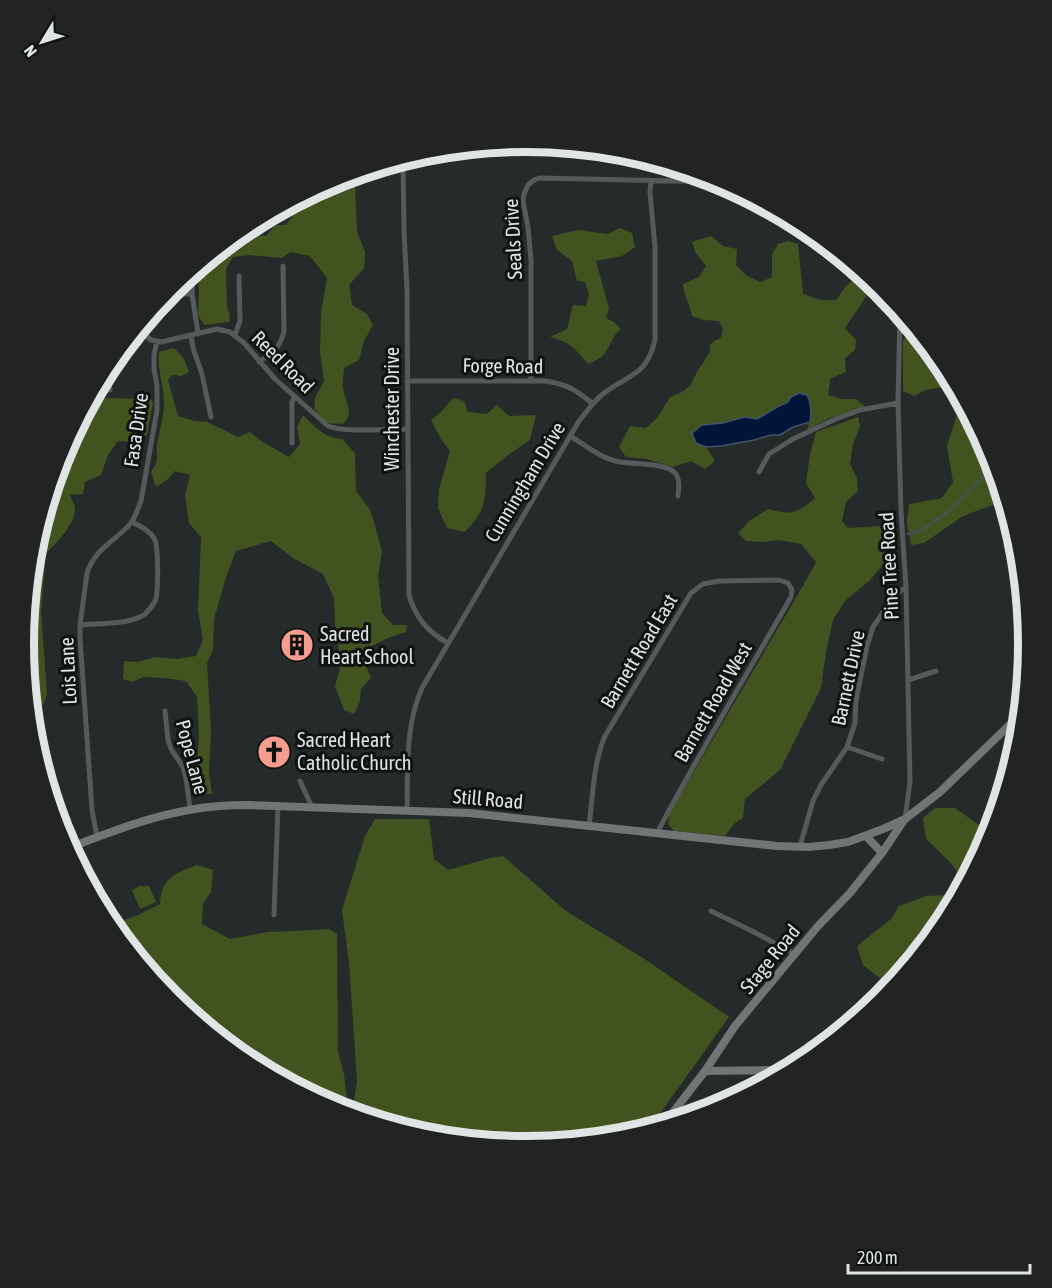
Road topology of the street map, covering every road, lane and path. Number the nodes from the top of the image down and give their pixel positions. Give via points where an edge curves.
1 (403, 168) edge
2 (651, 181) junction
3 (691, 182) edge
4 (283, 266) dead end
5 (239, 276) dead end
6 (192, 283) edge
7 (180, 294) edge
8 (192, 294) junction
9 (900, 325) edge
10 (198, 333) junction
11 (144, 335) edge
12 (191, 335) junction
13 (235, 335) junction
14 (157, 341) junction
15 (259, 362) junction
16 (407, 381) junction
17 (531, 381) junction
18 (109, 384) edge
19 (110, 390) dead end
20 (295, 397) junction
21 (592, 404) junction
22 (898, 404) junction
23 (211, 417) dead end
24 (407, 429) junction
25 (570, 436) junction
26 (292, 443) dead end
27 (759, 472) dead end
28 (678, 496) dead end
29 (132, 522) junction
30 (791, 586) joint
31 (906, 587) junction
32 (80, 625) junction
33 (448, 643) junction
34 (936, 671) dead end
35 (908, 680) junction
36 (165, 711) dead end
37 (1010, 724) edge
38 (847, 747) junction
39 (882, 759) dead end
40 (300, 781) dead end
41 (278, 806) junction
42 (312, 807) junction
43 (190, 810) junction
44 (407, 810) junction
45 (905, 819) junction
46 (589, 825) junction
47 (657, 833) junction
48 (866, 836) junction
49 (97, 837) junction
50 (78, 844) edge
51 (800, 846) junction
52 (882, 853) junction
53 (711, 911) dead end
54 (274, 915) dead end
55 (795, 954) junction
56 (772, 1070) edge
57 (705, 1071) junction
58 (673, 1113) edge

1 - 16 street, Winchester Drive
2 - 3 street, Seals Drive
2 - 17 street, Seals Drive via 539,178 528,185 523,201 531,260
2 - 21 street, Cunningham Drive via 655,258 653,351 639,372
4 - 15 street via 282,341
5 - 13 street via 240,321
6 - 8 street
7 - 8 street
8 - 10 street
9 - 22 street, Pine Tree Road
10 - 12 street, Reed Road
10 - 13 street, Reed Road via 217,329
11 - 14 street
12 - 14 street, Reed Road
12 - 23 street
13 - 15 street, Reed Road
14 - 29 street, Fasa Drive via 157,410 141,501
15 - 20 street, Reed Road
16 - 17 street, Forge Road
16 - 24 street, Winchester Drive
17 - 21 street, Forge Road via 560,383
18 - 19 street
20 - 24 street, Reed Road via 334,428
20 - 26 street via 291,402
21 - 25 street, Cunningham Drive
22 - 27 street via 860,410 793,439 769,454
22 - 31 street, Pine Tree Road
24 - 33 street, Winchester Drive via 409,595 419,620
25 - 28 street via 617,461 672,470 679,480
25 - 33 street, Cunningham Drive
29 - 32 street, Lois Lane via 89,565
29 - 32 street via 147,530 157,542 156,598 152,606 138,618
30 - 46 street, Barnett Road East via 779,580 719,581 703,584 691,593 605,736 596,769
30 - 47 street, Barnett Road West via 791,597
31 - 35 street, Pine Tree Road
31 - 38 street, Barnett Drive via 895,595 873,627
32 - 49 street, Lois Lane
33 - 44 street, Cunningham Drive via 415,702 411,717
34 - 35 street
35 - 45 street, Pine Tree Road via 910,782
36 - 43 street, Pope Lane via 168,740 183,767
37 - 45 main road via 940,792
38 - 39 street
38 - 51 street, Barnett Drive via 813,801
40 - 42 street
41 - 42 main road, Still Road
41 - 43 main road, Still Road via 222,805
41 - 54 street
42 - 44 main road, Still Road
43 - 49 main road, Still Road
44 - 46 main road, Still Road
45 - 48 main road, Still Road
45 - 52 main road, Stage Road
46 - 47 main road, Still Road
47 - 51 main road, Still Road
48 - 51 main road, Still Road via 829,845
48 - 52 main road
49 - 50 main road, Still Road
52 - 55 main road, Stage Road
53 - 55 street
55 - 57 main road, Stage Road via 735,1026
56 - 57 main road
57 - 58 main road, Stage Road

